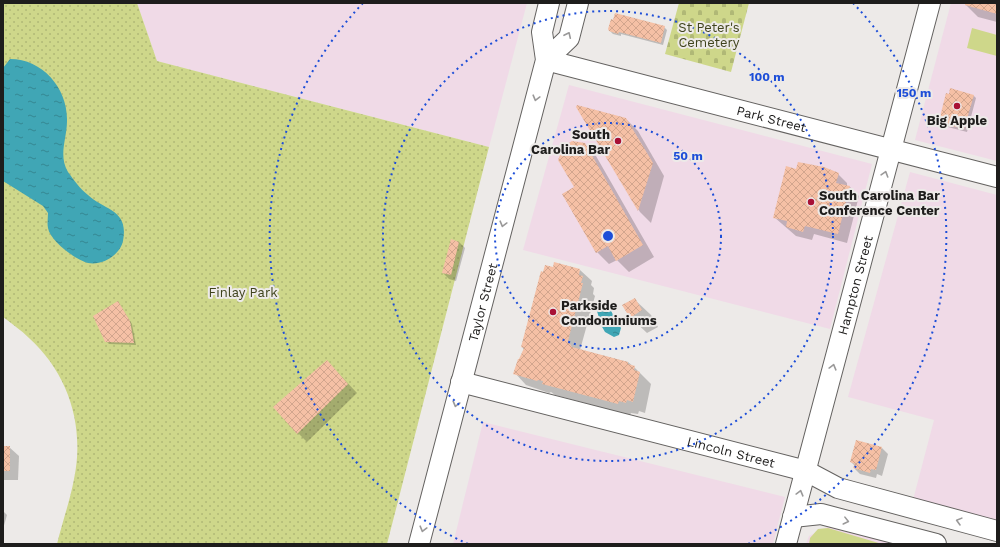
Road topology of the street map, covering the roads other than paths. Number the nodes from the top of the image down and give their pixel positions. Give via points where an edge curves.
1 (549, 3) edge
2 (578, 3) edge
3 (930, 3) edge
4 (546, 60) junction
5 (892, 149) junction
6 (997, 177) edge
7 (461, 382) junction
8 (806, 471) junction
9 (794, 517) junction
10 (997, 531) edge
11 (419, 544) edge
12 (786, 544) edge
13 (936, 544) edge

1 - 4 main road, Taylor Street via 542,32
4 -> 2 main road via 569,38
3 - 5 main road, Hampton Street
4 - 5 main road, Park Street
4 -> 7 main road, Taylor Street
5 - 6 main road, Park Street
8 -> 5 main road, Hampton Street
7 - 8 main road, Lincoln Street
7 -> 11 main road, Taylor Street
9 -> 8 main road, Hampton Street
10 -> 8 main road, Lincoln Street via 838,488
9 - 12 main road, Hampton Street
9 -> 13 main road via 821,514

